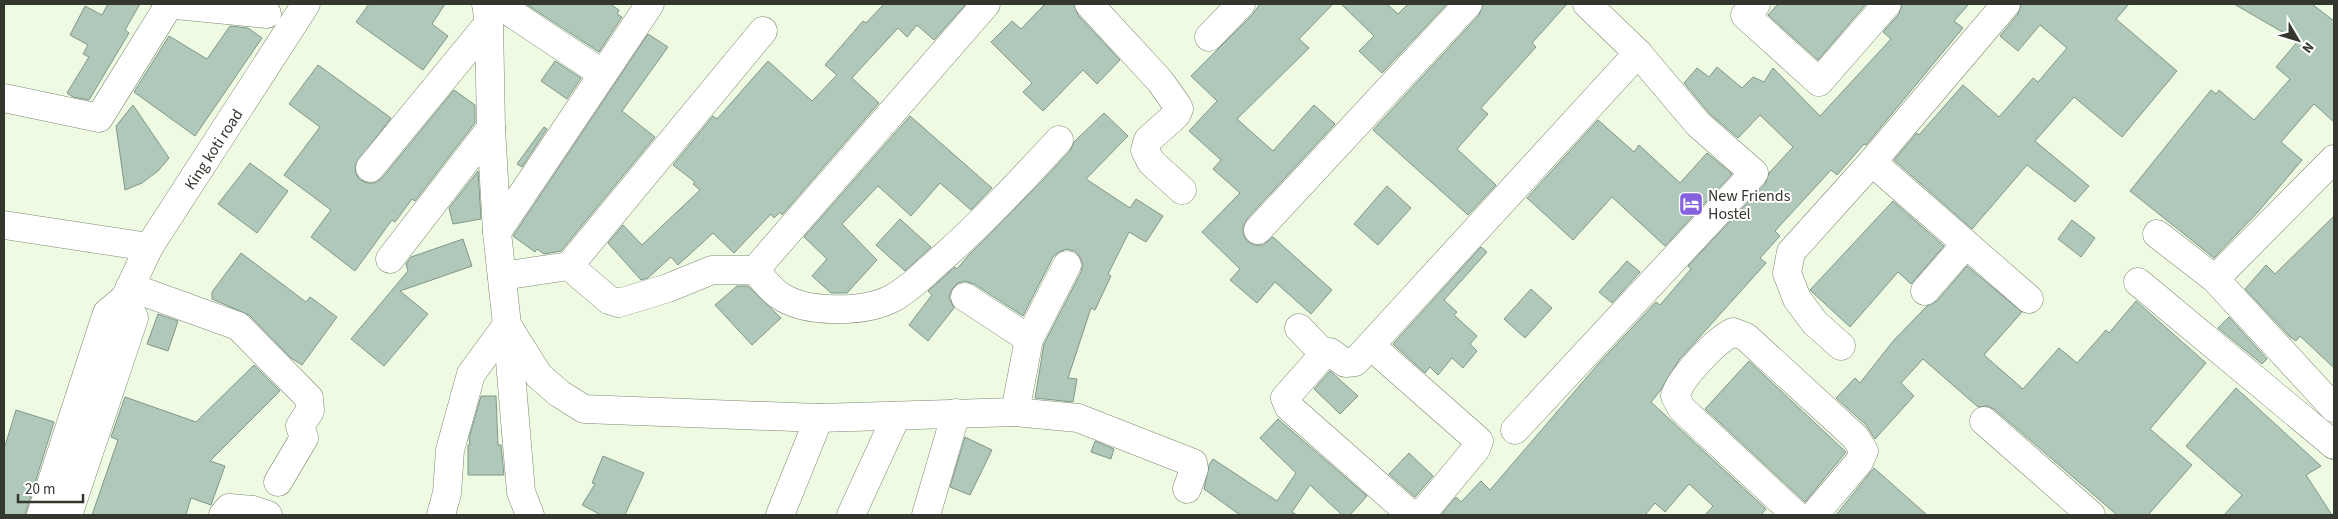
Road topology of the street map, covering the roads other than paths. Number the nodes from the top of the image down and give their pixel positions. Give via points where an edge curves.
1 (168, 4) edge
2 (306, 4) edge
3 (650, 4) edge
4 (986, 4) edge
5 (1089, 4) edge
6 (1241, 4) edge
7 (1468, 4) edge
8 (1587, 4) edge
9 (1756, 4) edge
10 (1887, 4) edge
11 (2006, 4) edge
12 (267, 9) edge
13 (491, 10) edge
14 (291, 29) junction
15 (763, 31) dead end
16 (1209, 37) dead end
17 (1638, 53) junction
18 (603, 74) junction
19 (4, 98) edge
20 (491, 128) junction
21 (1059, 140) dead end
22 (2334, 159) edge
23 (1872, 162) junction
24 (370, 168) dead end
25 (1182, 190) dead end
26 (4, 225) edge
27 (1258, 230) dead end
28 (497, 232) junction
29 (2157, 234) dead end
30 (1966, 244) junction
31 (149, 247) junction
32 (390, 259) dead end
33 (1067, 265) dead end
34 (569, 266) junction
35 (755, 270) junction
36 (502, 276) junction
37 (2215, 279) junction
38 (2138, 282) dead end
39 (1925, 291) dead end
40 (128, 292) junction
41 (965, 297) dead end
42 (2029, 299) dead end
43 (508, 325) junction
44 (1299, 328) dead end
45 (1029, 339) junction
46 (1371, 346) junction
47 (1841, 346) dead end
48 (1324, 354) junction
49 (2334, 408) edge
50 (1015, 412) junction
51 (956, 413) junction
52 (896, 417) junction
53 (819, 418) junction
54 (1984, 422) dead end
55 (1515, 430) dead end
56 (2334, 445) edge
57 (278, 482) dead end
58 (1187, 488) dead end
59 (41, 515) edge
60 (68, 515) edge
61 (223, 515) edge
62 (268, 515) edge
63 (441, 515) edge
64 (530, 515) edge
65 (780, 515) edge
66 (851, 515) edge
67 (926, 515) edge
68 (1796, 515) edge
69 (1814, 515) edge
70 (2091, 515) edge

1 - 12 street
1 - 19 street via 99,118
2 - 14 street, King koti road
3 - 18 street
4 - 35 street
5 - 25 street via 1160,81 1179,109 1148,140 1145,150 1151,162
6 - 16 street
7 - 27 street
8 - 17 street
9 - 10 street via 1745,15 1819,82
11 - 23 street
12 - 14 street
13 - 18 street
13 - 20 street
13 - 24 street
14 - 31 street, King koti road
15 - 34 street
17 - 46 street
17 - 55 street via 1698,124 1754,172
18 - 28 street
20 - 28 street
20 - 32 street
21 - 35 street via 978,226 893,298 838,310 802,305 779,295
22 - 37 street
23 - 30 street
23 - 47 street via 1791,252 1787,273 1797,299 1815,323
26 - 31 street
28 - 36 street
29 - 37 street
30 - 39 street
30 - 42 street
31 - 40 street, King koti road
33 - 45 street
34 - 35 street via 608,300 619,303 712,270
34 - 36 street
36 - 43 street
37 - 49 street
38 - 56 street
40 - 57 street via 238,326 309,398 310,411 300,426 304,438
40 - 59 street, King koti road via 107,313
40 - 60 street via 134,318
41 - 45 street
43 - 53 street via 539,376 584,409
43 - 63 street via 471,374 450,450 447,493
43 - 64 street via 521,492
44 - 48 street
45 - 50 street
46 - 48 street via 1349,364 1330,352
46 - 48 street via 1479,441 1426,510 1420,513 1412,514 1406,510 1286,404 1285,398
50 - 51 street
50 - 58 street via 1078,418 1187,459 1193,463 1194,469
51 - 52 street
51 - 67 street
52 - 53 street
52 - 66 street
53 - 65 street
54 - 70 street
61 - 62 street via 229,508
68 - 69 street via 1682,409 1675,396 1678,386 1722,337 1733,332 1746,337 1855,437 1864,451 1859,462

